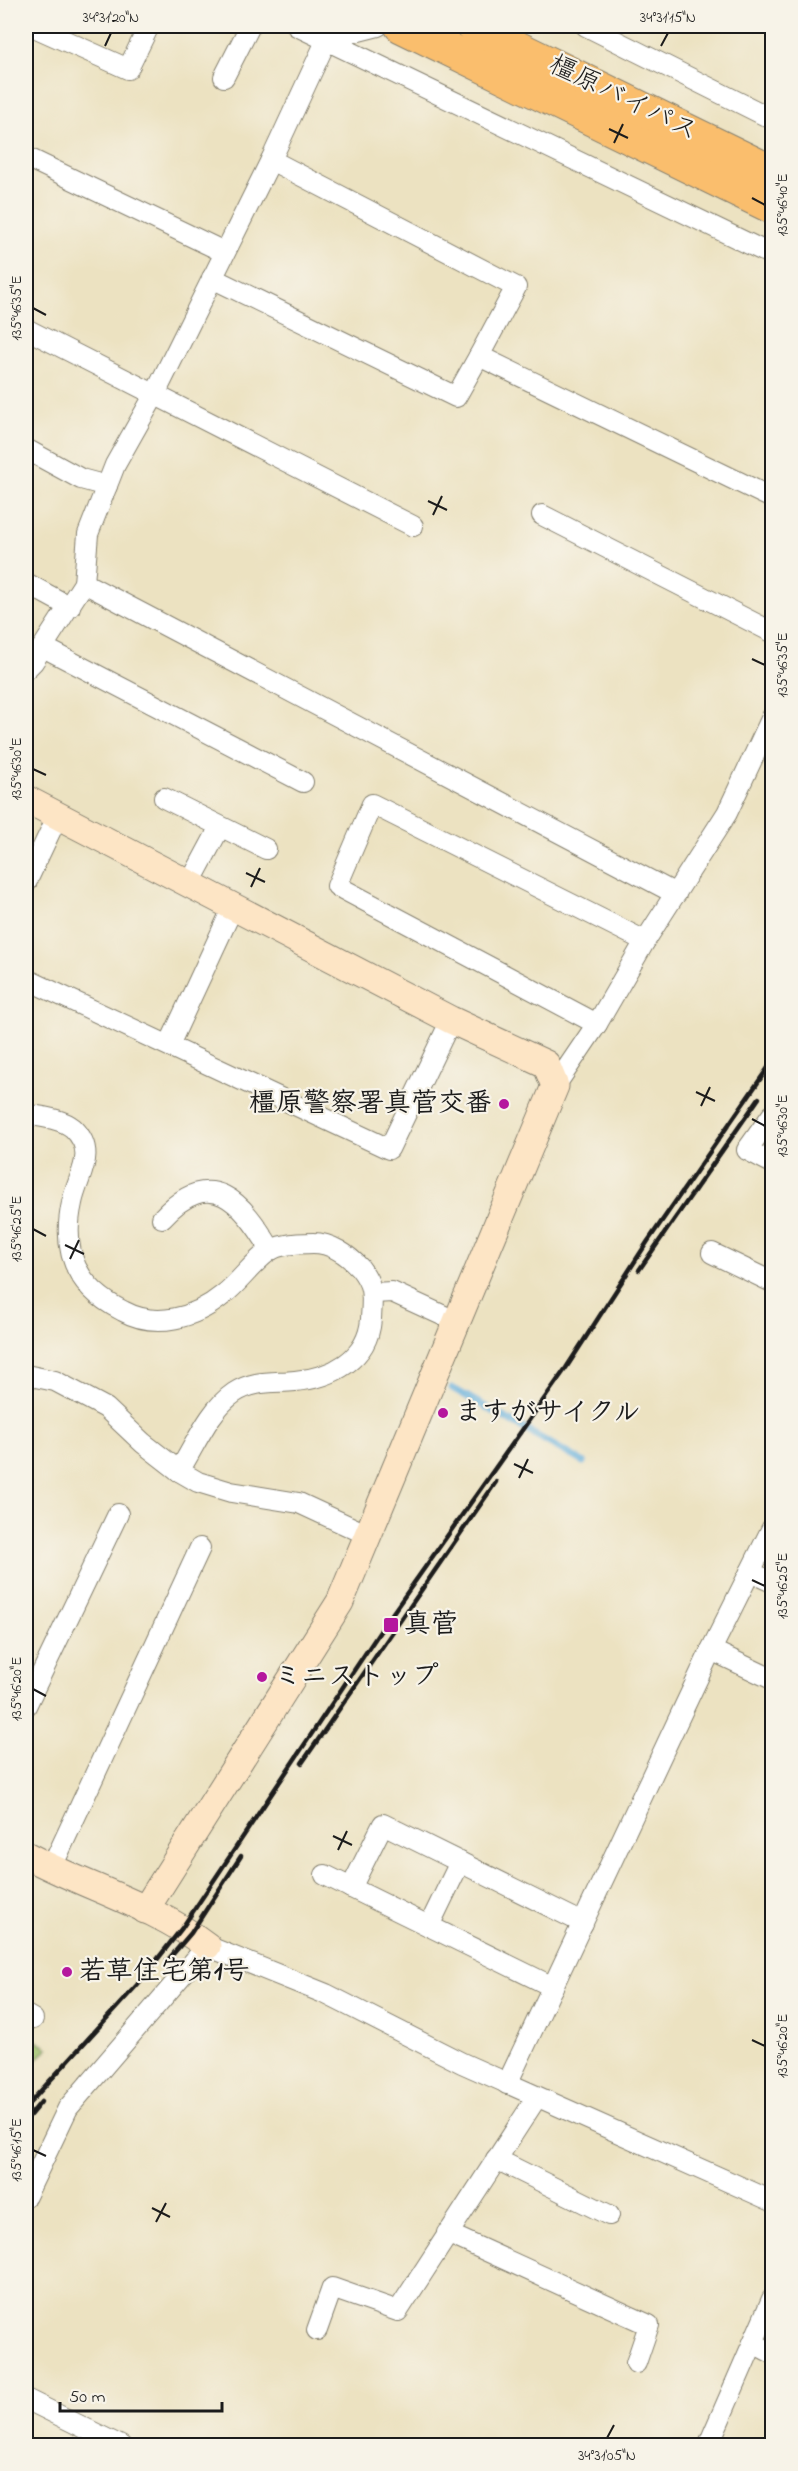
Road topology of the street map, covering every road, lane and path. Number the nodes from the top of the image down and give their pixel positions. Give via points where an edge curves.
1 (32, 26) edge
2 (149, 26) edge
3 (250, 26) edge
4 (297, 26) edge
5 (378, 26) edge
6 (401, 26) edge
7 (473, 26) edge
8 (586, 26) edge
9 (321, 32) edge
10 (224, 76) dead end
11 (772, 119) edge
12 (26, 158) edge
13 (271, 160) junction
14 (772, 171) edge
15 (772, 207) edge
16 (224, 252) junction
17 (772, 255) edge
18 (212, 278) junction
19 (26, 329) edge
20 (479, 357) junction
21 (155, 394) junction
22 (26, 449) edge
23 (107, 486) junction
24 (772, 498) edge
25 (542, 515) dead end
26 (413, 526) dead end
27 (26, 583) edge
28 (84, 583) junction
29 (70, 607) junction
30 (772, 632) edge
31 (43, 647) junction
32 (26, 669) edge
33 (772, 717) edge
34 (303, 782) dead end
35 (164, 798) dead end
36 (26, 799) edge
37 (58, 815) junction
38 (220, 827) junction
39 (266, 849) dead end
40 (26, 883) edge
41 (190, 883) junction
42 (676, 894) junction
43 (234, 905) junction
44 (645, 941) junction
45 (26, 979) edge
46 (451, 1020) junction
47 (597, 1024) junction
48 (169, 1045) junction
49 (555, 1086) junction
50 (26, 1113) edge
51 (772, 1115) edge
52 (772, 1163) edge
53 (162, 1218) dead end
54 (271, 1250) junction
55 (712, 1253) dead end
56 (772, 1282) edge
57 (374, 1293) junction
58 (455, 1321) junction
59 (26, 1374) edge
60 (179, 1471) junction
61 (118, 1514) dead end
62 (772, 1528) edge
63 (368, 1535) junction
64 (200, 1548) dead end
65 (750, 1572) junction
66 (772, 1582) edge
67 (711, 1650) junction
68 (772, 1679) edge
69 (26, 1706) edge
70 (26, 1855) edge
71 (460, 1862) junction
72 (51, 1869) junction
73 (325, 1875) dead end
74 (351, 1888) junction
75 (145, 1910) junction
76 (583, 1923) junction
77 (429, 1926) junction
78 (207, 1946) junction
79 (553, 1987) junction
80 (507, 2084) junction
81 (537, 2097) junction
82 (496, 2159) junction
83 (26, 2196) edge
84 (772, 2201) edge
85 (609, 2215) dead end
86 (447, 2233) junction
87 (772, 2299) edge
88 (317, 2330) dead end
89 (753, 2343) junction
90 (772, 2353) edge
91 (636, 2363) dead end
92 (26, 2399) edge
93 (121, 2445) edge
94 (708, 2445) edge

1 - 2 street via 128,69
3 - 10 street
4 - 9 street
5 - 9 street
6 - 15 highway, 橿原バイパス
7 - 14 highway, 橿原バイパス
8 - 11 street
9 - 13 street
9 - 17 street
12 - 16 street
13 - 16 street
13 - 20 street via 516,287
16 - 18 street
18 - 20 street via 456,397
18 - 21 street
19 - 21 street
20 - 24 street
21 - 23 street
21 - 26 street
22 - 23 street via 81,479
23 - 28 street via 88,534
25 - 30 street
27 - 29 street
28 - 29 street
28 - 42 street
29 - 31 street
31 - 32 street
31 - 34 street
33 - 42 street via 727,813
35 - 38 street
36 - 37 street
37 - 40 street
37 - 41 street
38 - 39 street
38 - 41 street
41 - 43 street
42 - 44 street
43 - 46 street
43 - 48 street
44 - 47 street
44 - 47 street via 372,804 337,886
45 - 48 street
46 - 48 street via 389,1149
46 - 49 street via 546,1064
47 - 49 street
49 - 58 street
50 - 54 street via 71,1127 85,1144 85,1162 72,1202 68,1245 78,1272 100,1300 132,1316 166,1321 194,1314 222,1296
51 - 52 street via 747,1150
53 - 54 street via 194,1193 221,1194 245,1211
54 - 57 street via 303,1243 331,1247 361,1270
55 - 56 street
57 - 58 street via 392,1292
57 - 60 street via 369,1333 352,1360 325,1376 253,1383 233,1394 218,1407
58 - 63 street
59 - 60 street via 55,1381 106,1408
60 - 63 street via 198,1482 231,1492 299,1503
61 - 69 street
62 - 65 street
63 - 75 street via 340,1602
64 - 72 street
65 - 66 street
65 - 67 street
67 - 68 street
67 - 76 street
70 - 72 street
71 - 74 street via 383,1824
71 - 76 street
71 - 77 street
72 - 75 street
73 - 74 street
74 - 77 street
75 - 78 street via 191,1933
76 - 79 street
77 - 79 street
78 - 80 street via 326,1994
78 - 83 street via 68,2108
79 - 80 street
80 - 81 street
81 - 82 street
81 - 84 street
82 - 85 street
82 - 86 street
86 - 88 street via 398,2311 332,2288
86 - 91 street via 649,2325
87 - 89 street
89 - 90 street
89 - 94 street
92 - 93 street

